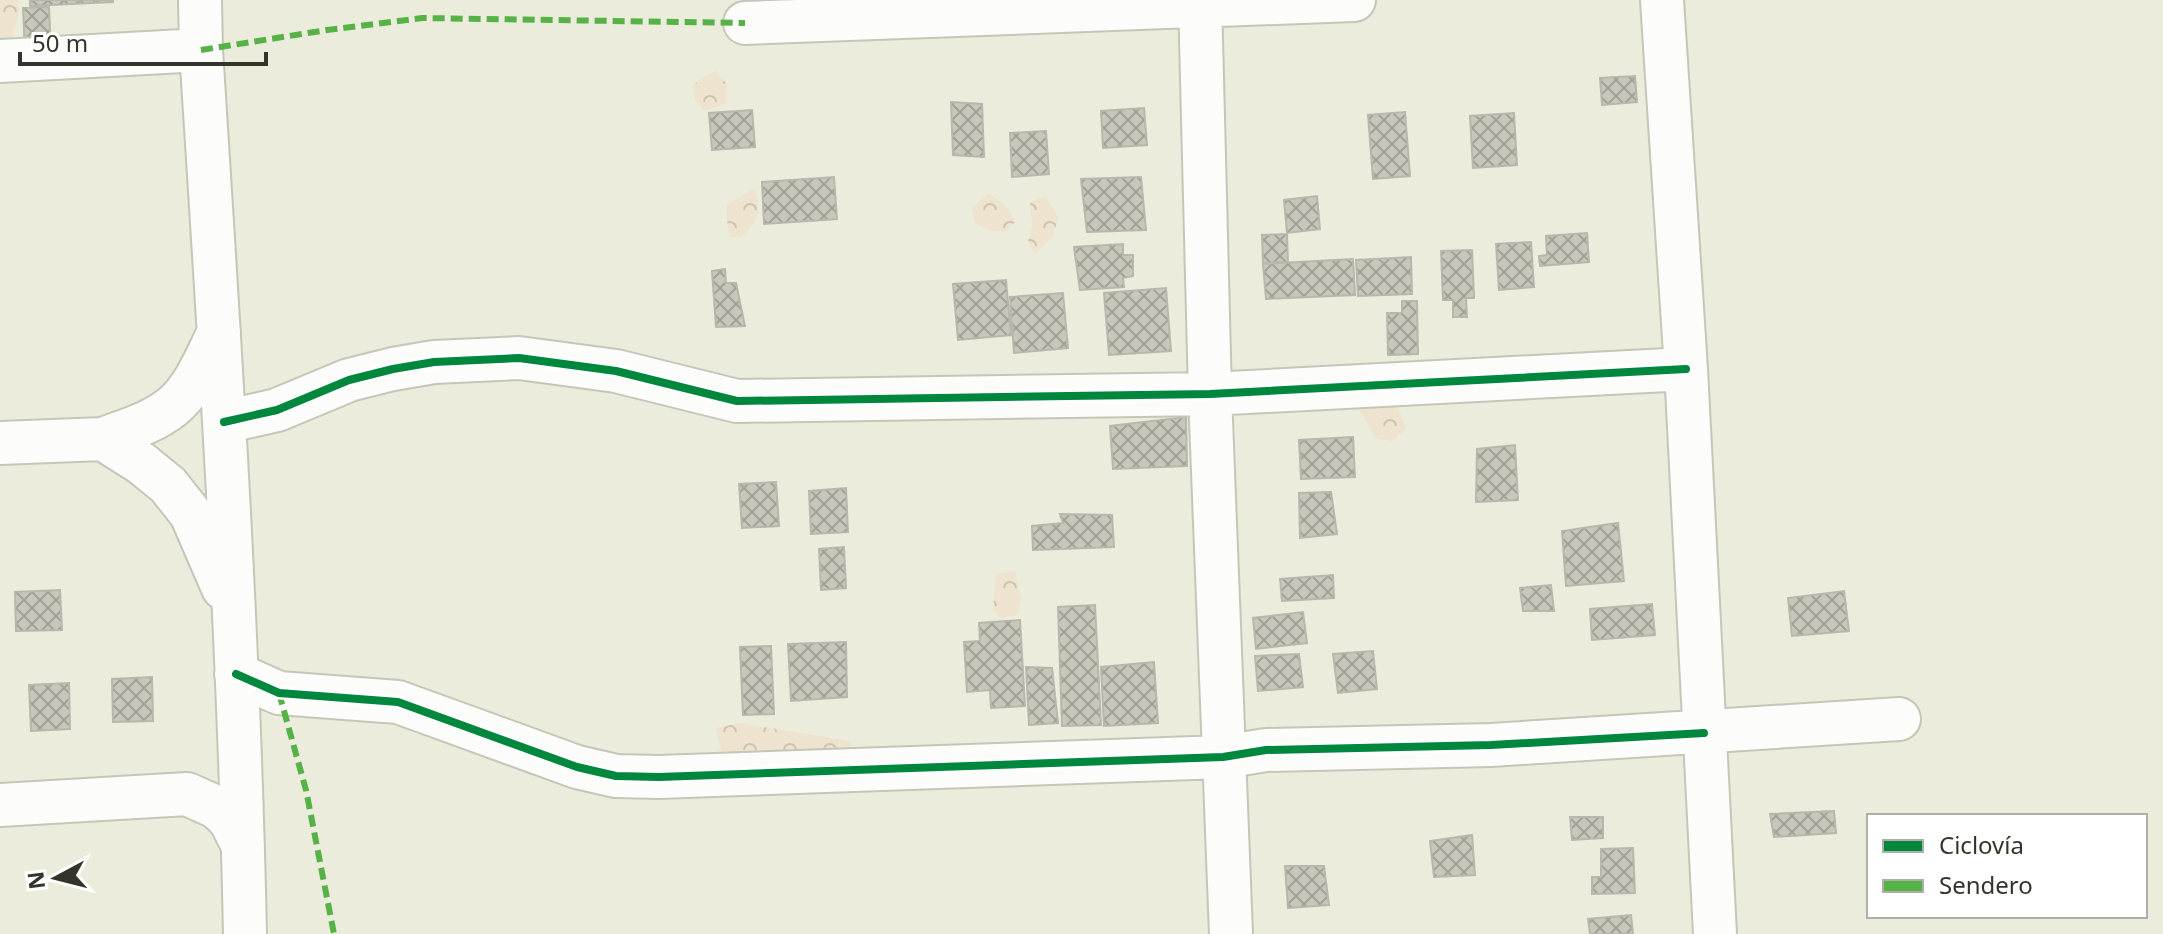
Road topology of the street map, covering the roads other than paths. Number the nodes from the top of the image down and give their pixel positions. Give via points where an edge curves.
1 (200, 0) edge
2 (1354, 0) edge
3 (1662, 0) edge
4 (1200, 4) edge
5 (745, 23) dead end
6 (201, 50) junction
7 (0, 61) edge
8 (219, 332) junction
9 (1686, 369) junction
10 (1210, 394) junction
11 (224, 422) junction
12 (103, 439) junction
13 (0, 443) edge
14 (233, 615) junction
15 (236, 674) junction
16 (1899, 719) dead end
17 (1704, 733) junction
18 (239, 740) junction
19 (1223, 757) junction
20 (187, 794) junction
21 (0, 805) edge
22 (243, 846) junction
23 (245, 934) edge
24 (1231, 934) edge
25 (1715, 934) edge

1 - 6 street
2 - 4 street
3 - 9 street
4 - 5 street
4 - 10 street
6 - 7 street
6 - 8 street
8 - 11 street
8 - 12 street via 173,406
9 - 10 street
9 - 17 street
10 - 11 street via 737,401 616,371 519,358 393,369 349,380 277,410
10 - 19 street
11 - 14 street
12 - 13 street
12 - 14 street via 141,463 181,499
14 - 15 street
15 - 18 street
15 - 19 street via 279,693 398,702 577,767 616,776
16 - 17 street
17 - 19 street via 1266,750
17 - 25 street
18 - 20 street
18 - 22 street
19 - 24 street
20 - 21 street
20 - 22 street via 216,807
22 - 23 street

